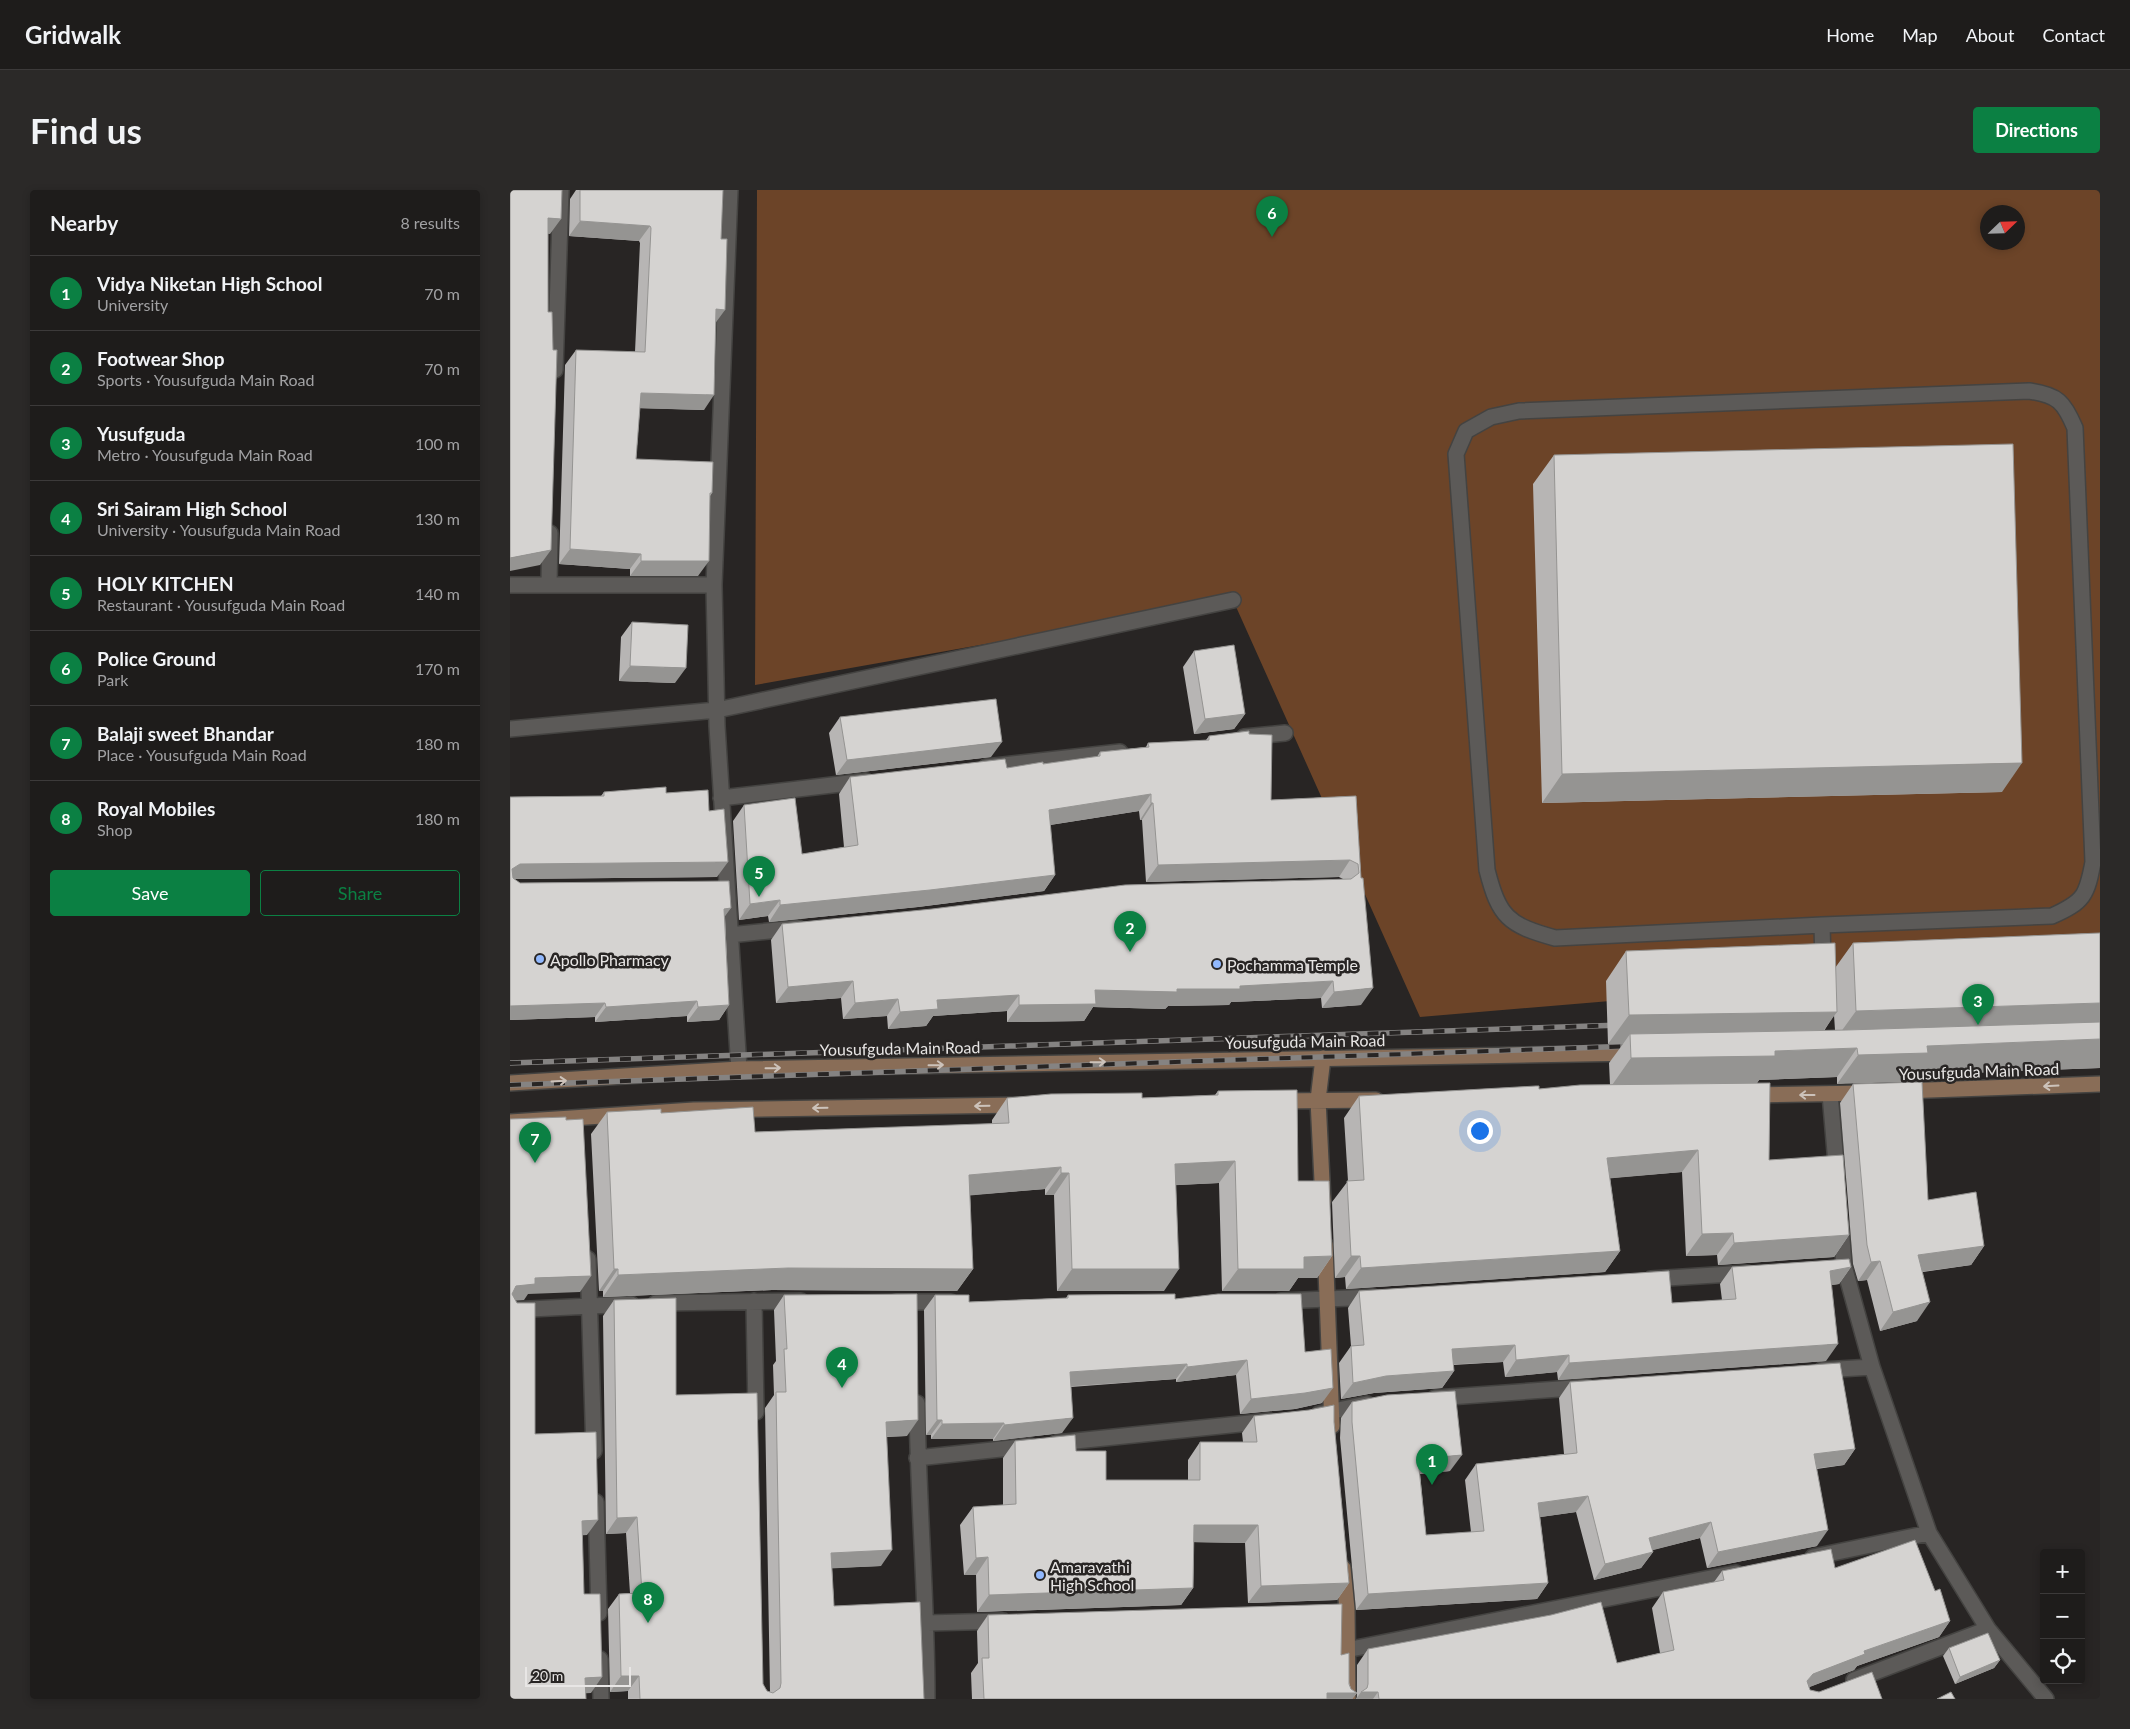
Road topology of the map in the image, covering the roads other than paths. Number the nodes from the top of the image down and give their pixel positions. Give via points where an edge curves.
1 (561, 190) edge
2 (730, 190) edge
3 (554, 387) edge
4 (551, 515) edge
5 (548, 584) junction
6 (510, 585) edge
7 (714, 585) junction
8 (1233, 600) dead end
9 (717, 710) junction
10 (510, 729) edge
11 (1285, 732) dead end
12 (1227, 739) edge
13 (1139, 749) edge
14 (974, 768) edge
15 (876, 780) edge
16 (720, 798) junction
17 (1822, 925) junction
18 (814, 926) edge
19 (729, 935) junction
20 (1824, 983) edge
21 (1649, 1053) edge
22 (1323, 1058) junction
23 (739, 1069) junction
24 (510, 1083) edge
25 (2100, 1084) edge
26 (1830, 1094) junction
27 (1734, 1095) edge
28 (1318, 1100) junction
29 (1387, 1100) edge
30 (1258, 1101) edge
31 (1040, 1105) edge
32 (510, 1122) edge
33 (1838, 1190) edge
34 (1839, 1209) edge
35 (1324, 1215) edge
36 (1324, 1234) edge
37 (588, 1246) edge
38 (1764, 1271) edge
39 (1635, 1280) edge
40 (1387, 1296) edge
41 (754, 1300) junction
42 (1328, 1300) junction
43 (811, 1301) edge
44 (877, 1301) edge
45 (1269, 1301) edge
46 (915, 1302) junction
47 (964, 1302) edge
48 (590, 1305) junction
49 (510, 1310) edge
50 (916, 1321) edge
51 (1872, 1367) junction
52 (1803, 1372) edge
53 (1604, 1386) edge
54 (916, 1389) edge
55 (1425, 1399) edge
56 (1385, 1401) edge
57 (1332, 1412) junction
58 (1305, 1416) edge
59 (1287, 1419) edge
60 (756, 1430) edge
61 (1331, 1438) edge
62 (917, 1458) junction
63 (595, 1463) edge
64 (595, 1482) edge
65 (1929, 1532) junction
66 (1342, 1552) edge
67 (1797, 1560) edge
68 (1750, 1570) edge
69 (1347, 1609) junction
70 (1327, 1610) edge
71 (1015, 1620) edge
72 (927, 1623) junction
73 (1988, 1629) junction
74 (1346, 1650) junction
75 (1842, 1685) edge
76 (601, 1699) edge
77 (927, 1699) edge
78 (1348, 1699) edge
79 (2046, 1699) edge

1 - 3 street
2 - 7 street
4 - 5 street
5 - 6 street
5 - 7 street
7 - 9 street
8 - 9 street
9 - 10 street
9 - 16 street
11 - 12 street
13 - 14 street
15 - 16 street
16 - 19 street via 722,886
17 - 17 street via 2052,916 2082,898 2089,884 2093,862 2075,428 2068,411 2057,398 2029,391 1519,411 1491,417 1466,431 1456,454 1487,870 1494,897 1507,918 1528,931 1555,938
17 - 20 street
18 - 19 street
19 - 23 street
21 - 22 main road, Yousufguda Main Road
23 -> 22 main road, Yousufguda Main Road
22 - 28 main road
24 -> 23 main road, Yousufguda Main Road
25 -> 26 main road, Yousufguda Main Road
26 -> 27 main road, Yousufguda Main Road
26 - 33 street
28 - 29 main road
28 - 30 main road
28 - 35 main road
31 -> 32 main road via 694,1110 582,1123
34 - 51 street via 1839,1266
36 - 42 main road
37 - 48 street
38 - 39 street
40 - 42 street
41 - 43 street
41 - 48 street
41 - 60 street
42 - 45 street
42 - 57 main road
44 - 46 street
46 - 47 street
46 - 50 street
48 - 49 street
48 - 63 street
51 - 52 street
51 - 65 street
53 - 55 street
54 - 62 street
56 - 57 street
57 - 58 street
57 - 61 main road
59 - 62 street
62 - 72 street
64 - 76 street
65 - 67 street
65 - 73 street
66 - 69 main road
68 - 74 street
69 - 70 street
69 - 74 main road
71 - 72 street
72 - 77 street
73 - 75 street
73 - 79 street
74 - 78 main road

